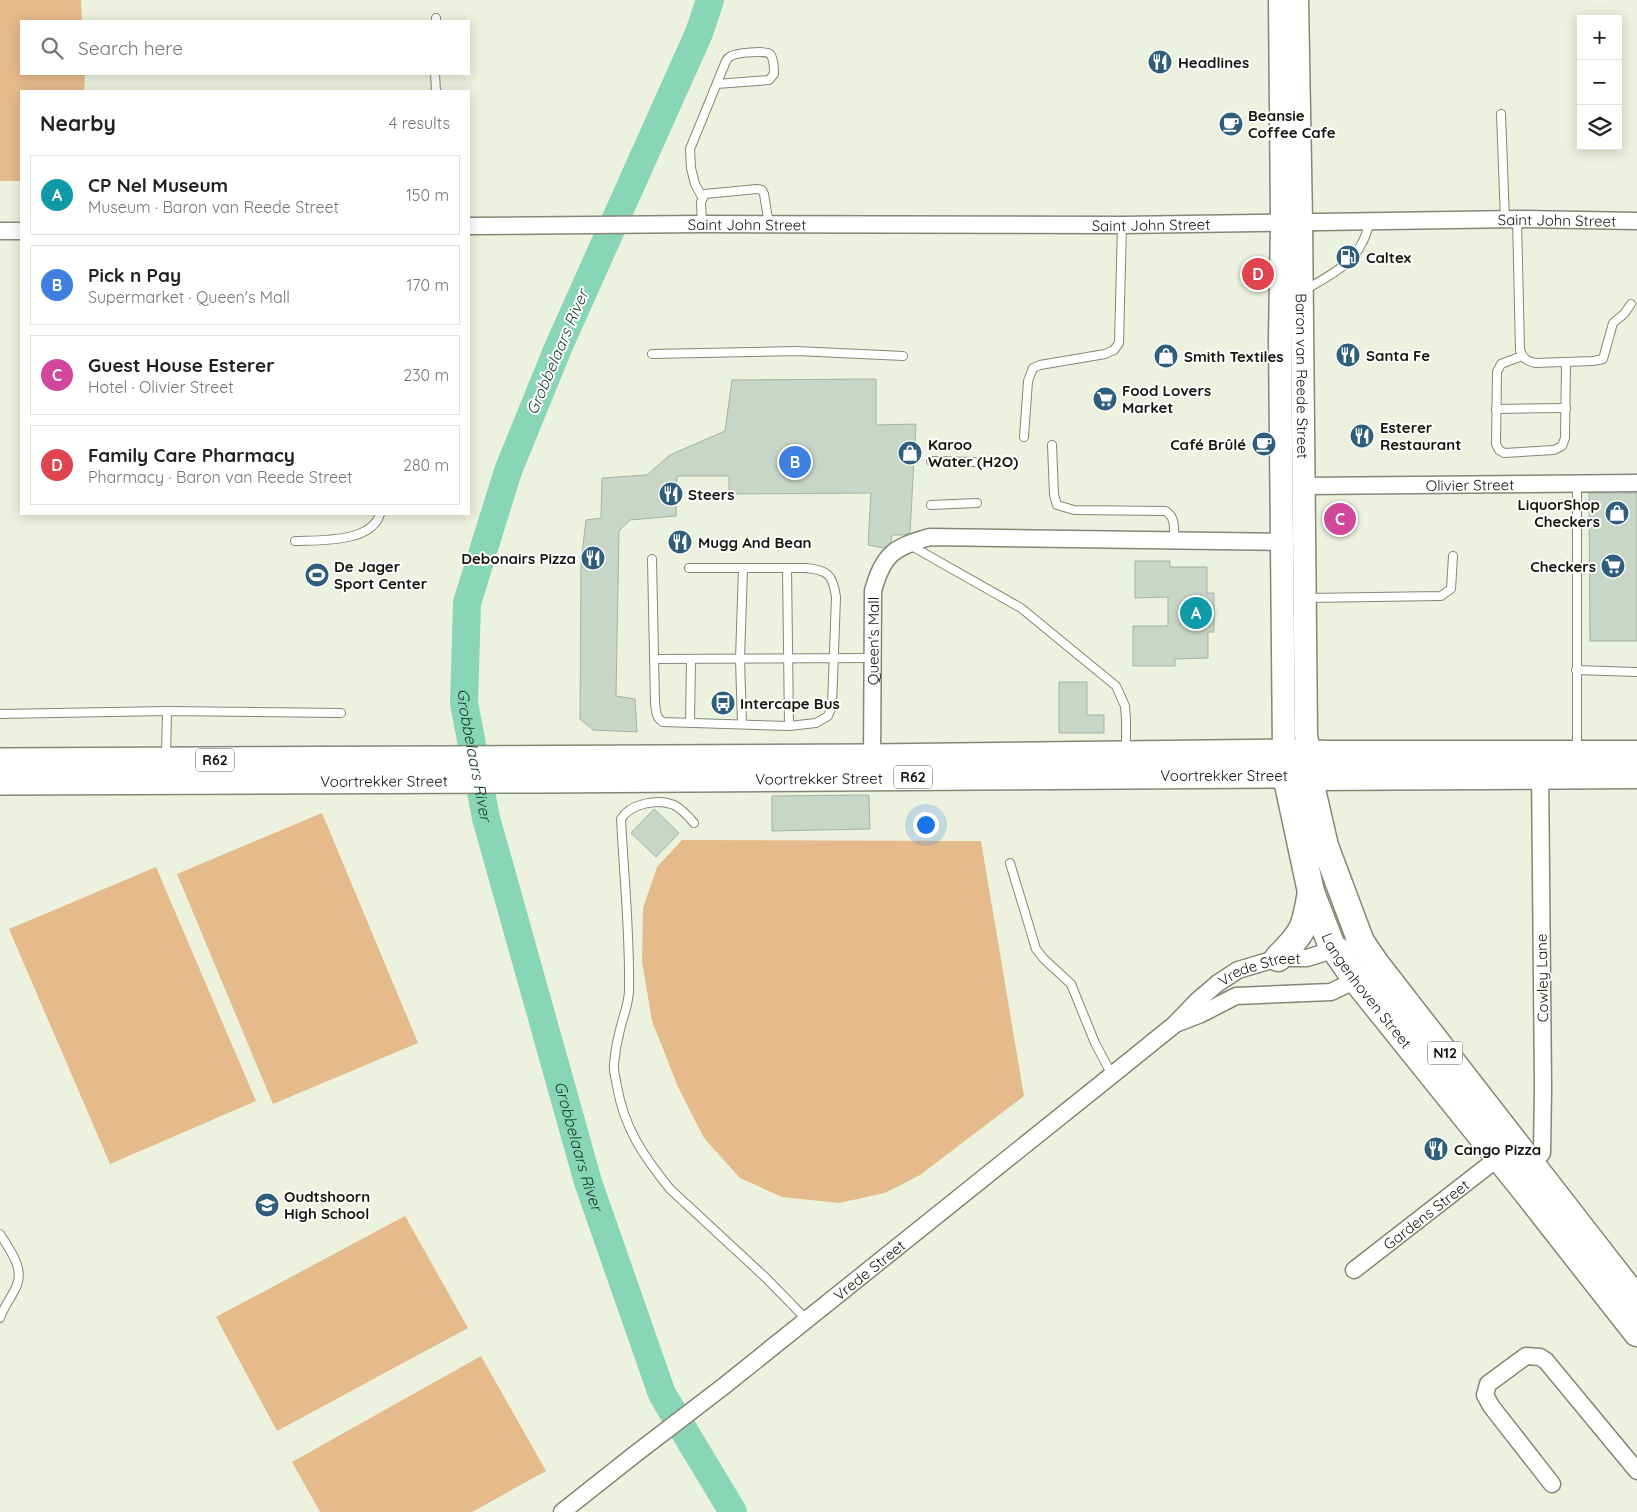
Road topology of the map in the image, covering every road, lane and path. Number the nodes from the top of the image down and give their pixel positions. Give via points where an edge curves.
1 (1280, 0) edge
2 (1297, 0) edge
3 (435, 75) edge
4 (717, 84) junction
5 (436, 90) edge
6 (1501, 114) dead end
7 (702, 197) junction
8 (1511, 219) junction
9 (1371, 220) junction
10 (1637, 221) edge
11 (1292, 222) junction
12 (702, 224) junction
13 (1122, 224) junction
14 (769, 225) junction
15 (470, 226) edge
16 (0, 231) edge
17 (20, 231) edge
18 (1302, 292) junction
19 (1631, 304) dead end
20 (652, 354) dead end
21 (903, 356) dead end
22 (1522, 356) junction
23 (1566, 362) junction
24 (1566, 408) junction
25 (1496, 409) junction
26 (1024, 437) dead end
27 (1052, 445) dead end
28 (931, 460) dead end
29 (974, 462) dead end
30 (1577, 483) junction
31 (1637, 483) edge
32 (1304, 486) junction
33 (977, 503) dead end
34 (931, 505) dead end
35 (380, 515) edge
36 (1174, 540) junction
37 (295, 542) dead end
38 (1283, 542) junction
39 (906, 543) junction
40 (1453, 556) dead end
41 (652, 559) dead end
42 (689, 568) dead end
43 (743, 568) junction
44 (787, 568) junction
45 (1305, 598) junction
46 (788, 658) junction
47 (834, 658) junction
48 (872, 658) junction
49 (654, 659) junction
50 (691, 659) junction
51 (740, 659) junction
52 (1576, 670) junction
53 (1637, 672) edge
54 (167, 711) junction
55 (341, 712) dead end
56 (0, 714) edge
57 (690, 723) junction
58 (742, 724) junction
59 (789, 726) junction
60 (1126, 754) junction
61 (1637, 754) edge
62 (0, 761) edge
63 (1297, 764) junction
64 (1540, 765) junction
65 (1578, 765) junction
66 (872, 768) junction
67 (165, 771) junction
68 (1637, 776) edge
69 (0, 782) edge
70 (694, 823) dead end
71 (1010, 863) dead end
72 (1311, 892) junction
73 (1361, 942) junction
74 (1334, 949) junction
75 (1278, 958) junction
76 (1376, 964) junction
77 (1356, 980) junction
78 (1174, 1025) junction
79 (1112, 1075) junction
80 (1498, 1158) junction
81 (1532, 1163) junction
82 (0, 1234) edge
83 (1354, 1270) dead end
84 (1637, 1300) edge
85 (0, 1318) edge
86 (807, 1320) junction
87 (1637, 1332) edge
88 (1637, 1471) edge
89 (1552, 1484) dead end
90 (562, 1512) edge

1 - 11 main road, Baron van Reede Street
2 - 11 main road, Baron van Reede Street
3 - 5 lane
4 - 4 lane via 731,56 770,54 774,74 769,80
4 - 7 lane via 690,149 695,184
6 - 8 lane
7 - 12 lane
7 - 14 lane via 708,193 762,190
8 - 9 street, Saint John Street
8 - 10 street, Saint John Street
8 - 22 lane
9 - 11 street, Saint John Street
9 - 18 lane via 1356,254
11 - 13 street, Saint John Street
11 - 18 main road, Baron van Reede Street
11 - 38 main road, Baron van Reede Street via 1280,338
12 - 14 street, Saint John Street
12 - 15 street, Saint John Street
13 - 14 street, Saint John Street
13 - 26 lane via 1119,343 1106,354 1033,368 1028,381
16 - 17 street
18 - 32 main road, Baron van Reede Street
19 - 23 lane via 1614,323 1604,359
20 - 21 lane via 798,351
22 - 23 lane via 1535,363
22 - 25 lane via 1498,368
23 - 24 lane
24 - 25 lane
24 - 25 lane via 1564,444 1559,448 1504,453 1496,444
27 - 36 lane via 1057,505 1074,510 1166,511 1172,516
28 - 29 lane
30 - 31 street, Olivier Street
30 - 32 street, Olivier Street
30 - 52 lane
32 - 45 main road, Baron van Reede Street
33 - 34 lane
35 - 37 lane via 367,531 344,538
36 - 38 street, Queen's Mall
36 - 39 street, Queen's Mall via 930,537
38 - 63 main road, Baron van Reede Street
39 - 48 street, Queen's Mall via 884,560 877,577 873,591
39 - 60 lane via 1021,608 1116,686 1126,713
40 - 45 lane via 1451,589 1441,596
41 - 49 lane
42 - 43 lane
43 - 44 lane
43 - 51 lane
44 - 46 lane
44 - 47 lane via 820,569 834,582
45 - 63 main road, Baron van Reede Street via 1306,735
46 - 47 lane
46 - 51 lane
46 - 59 lane
47 - 48 lane
47 - 59 lane via 832,706 828,716 816,723
48 - 66 street, Queen's Mall
49 - 50 lane
49 - 57 lane via 656,708 660,720
50 - 51 lane
50 - 57 lane
51 - 58 lane
52 - 53 lane
52 - 65 lane
54 - 55 lane
54 - 56 lane
54 - 67 lane
57 - 58 lane
58 - 59 lane
60 - 63 main road, Voortrekker Street / R62
60 - 66 main road, Voortrekker Street / R62
61 - 65 highway, Voortrekker Street
62 - 67 main road, Voortrekker Street / R62
63 - 64 highway, Voortrekker Street
63 - 66 main road, Voortrekker Street / R62
63 - 72 highway, Langenhoven Street / N12
63 - 73 highway, Langenhoven Street / N12 via 1313,794 1324,846
64 - 65 highway, Voortrekker Street
64 - 81 street, Cowley Lane via 1544,1130 1542,1153
65 - 68 highway, Voortrekker Street
66 - 67 main road, Voortrekker Street / R62
67 - 69 main road, Voortrekker Street / R62
70 - 86 lane via 684,811 661,803 634,807 621,819 629,992 613,1066 618,1091 629,1128 644,1156 670,1189
71 - 79 lane via 1036,949 1071,984
72 - 74 highway, Langenhoven Street / N12
72 - 75 highway via 1301,933
73 - 74 street, Vrede Street
73 - 76 highway, Langenhoven Street / N12
74 - 75 street, Vrede Street via 1307,958
74 - 77 highway, Langenhoven Street / N12
75 - 78 street, Vrede Street via 1238,970 1218,982
76 - 77 street, Vrede Street
76 - 81 highway, Langenhoven Street / N12
77 - 78 street, Vrede Street via 1331,992 1236,996
77 - 80 highway, Langenhoven Street / N12
78 - 79 street, Vrede Street
79 - 86 street, Vrede Street
80 - 81 street via 1512,1155
80 - 83 street, Gardens Street
80 - 87 highway, Langenhoven Street / N12
81 - 84 highway, Langenhoven Street / N12
82 - 85 lane via 14,1257 19,1275
86 - 90 street, Vrede Street
88 - 89 street via 1546,1361 1526,1356 1488,1384 1485,1395

